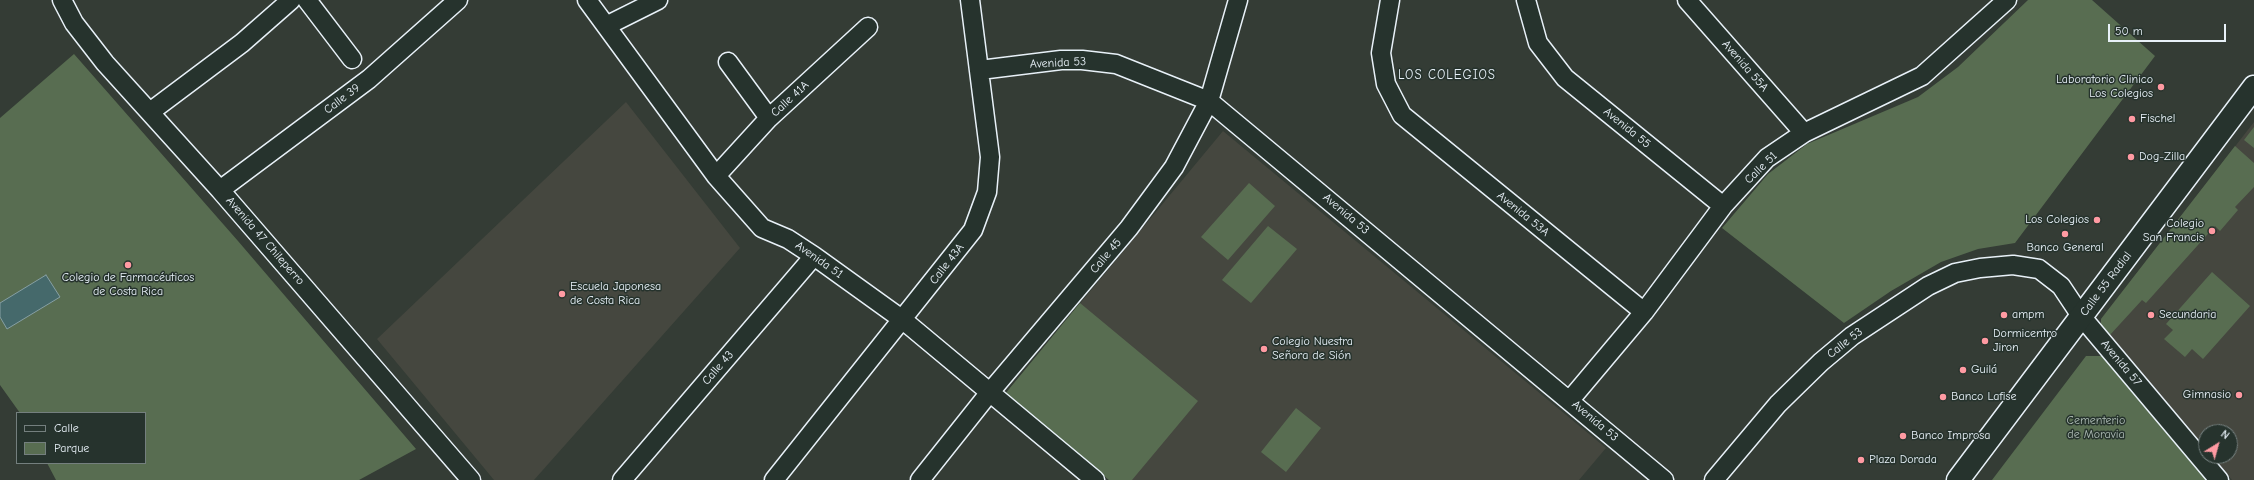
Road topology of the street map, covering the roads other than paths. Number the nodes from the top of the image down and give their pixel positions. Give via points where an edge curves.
1 (62, 0) edge
2 (291, 0) edge
3 (307, 0) edge
4 (458, 0) edge
5 (587, 0) edge
6 (658, 0) edge
7 (970, 0) edge
8 (1238, 0) edge
9 (1390, 0) edge
10 (1526, 0) edge
11 (1687, 0) edge
12 (2007, 0) edge
13 (606, 26) junction
14 (868, 27) dead end
15 (352, 59) dead end
16 (728, 62) dead end
17 (980, 70) junction
18 (2254, 87) edge
19 (1209, 101) junction
20 (150, 112) junction
21 (769, 118) junction
22 (1804, 133) junction
23 (716, 176) junction
24 (220, 190) junction
25 (1723, 206) junction
26 (814, 256) junction
27 (2013, 265) joint
28 (1644, 312) junction
29 (2081, 316) junction
30 (903, 320) junction
31 (990, 392) junction
32 (1570, 400) junction
33 (471, 480) edge
34 (622, 480) edge
35 (774, 480) edge
36 (920, 480) edge
37 (1095, 480) edge
38 (1664, 480) edge
39 (1714, 480) edge
40 (1958, 480) edge
41 (2219, 480) edge

1 - 20 street, Avenida 47 Chileperro via 74,23 105,63
2 - 20 street via 242,43
3 - 15 street
4 - 24 street, Calle 39 via 369,79
5 - 13 street, Avenida 51
6 - 13 street
7 - 17 street, Calle 43A
8 - 19 street, Calle 45
9 - 28 street, Avenida 53A via 1381,53 1386,84 1402,115
10 - 25 street, Avenida 55 via 1538,43 1565,78
11 - 22 street, Avenida 55A
12 - 22 street, Calle 51 via 1922,76
13 - 23 street, Avenida 51
14 - 21 street, Calle 41A
16 - 21 street
17 - 19 street, Avenida 53 via 1061,60 1116,64
17 - 30 street, Calle 43A via 990,157 987,192 973,230
18 - 29 main road, Calle 55 Radial
19 - 31 street, Calle 45 via 1174,167 1129,228
19 - 32 street, Avenida 53
20 - 24 street, Avenida 47 Chileperro
21 - 23 street, Calle 41A
22 - 25 street, Calle 51 via 1767,158
23 - 26 street, Avenida 51 via 762,228 788,239
24 - 33 street, Avenida 47 Chileperro
25 - 28 street, Calle 51
26 - 30 street, Avenida 51
26 - 34 street, Calle 43
27 - 29 street, Avenida 57 via 2039,269 2061,286
27 - 39 street, Calle 53 via 1955,273 1928,286 1852,336 1778,404
28 - 32 street, Calle 51
29 - 40 main road, Calle 55 Radial
29 - 41 street, Avenida 57
30 - 31 street, Avenida 51
30 - 35 street, Calle 43A
31 - 36 street, Calle 45
31 - 37 street, Avenida 51
32 - 38 street, Avenida 53

